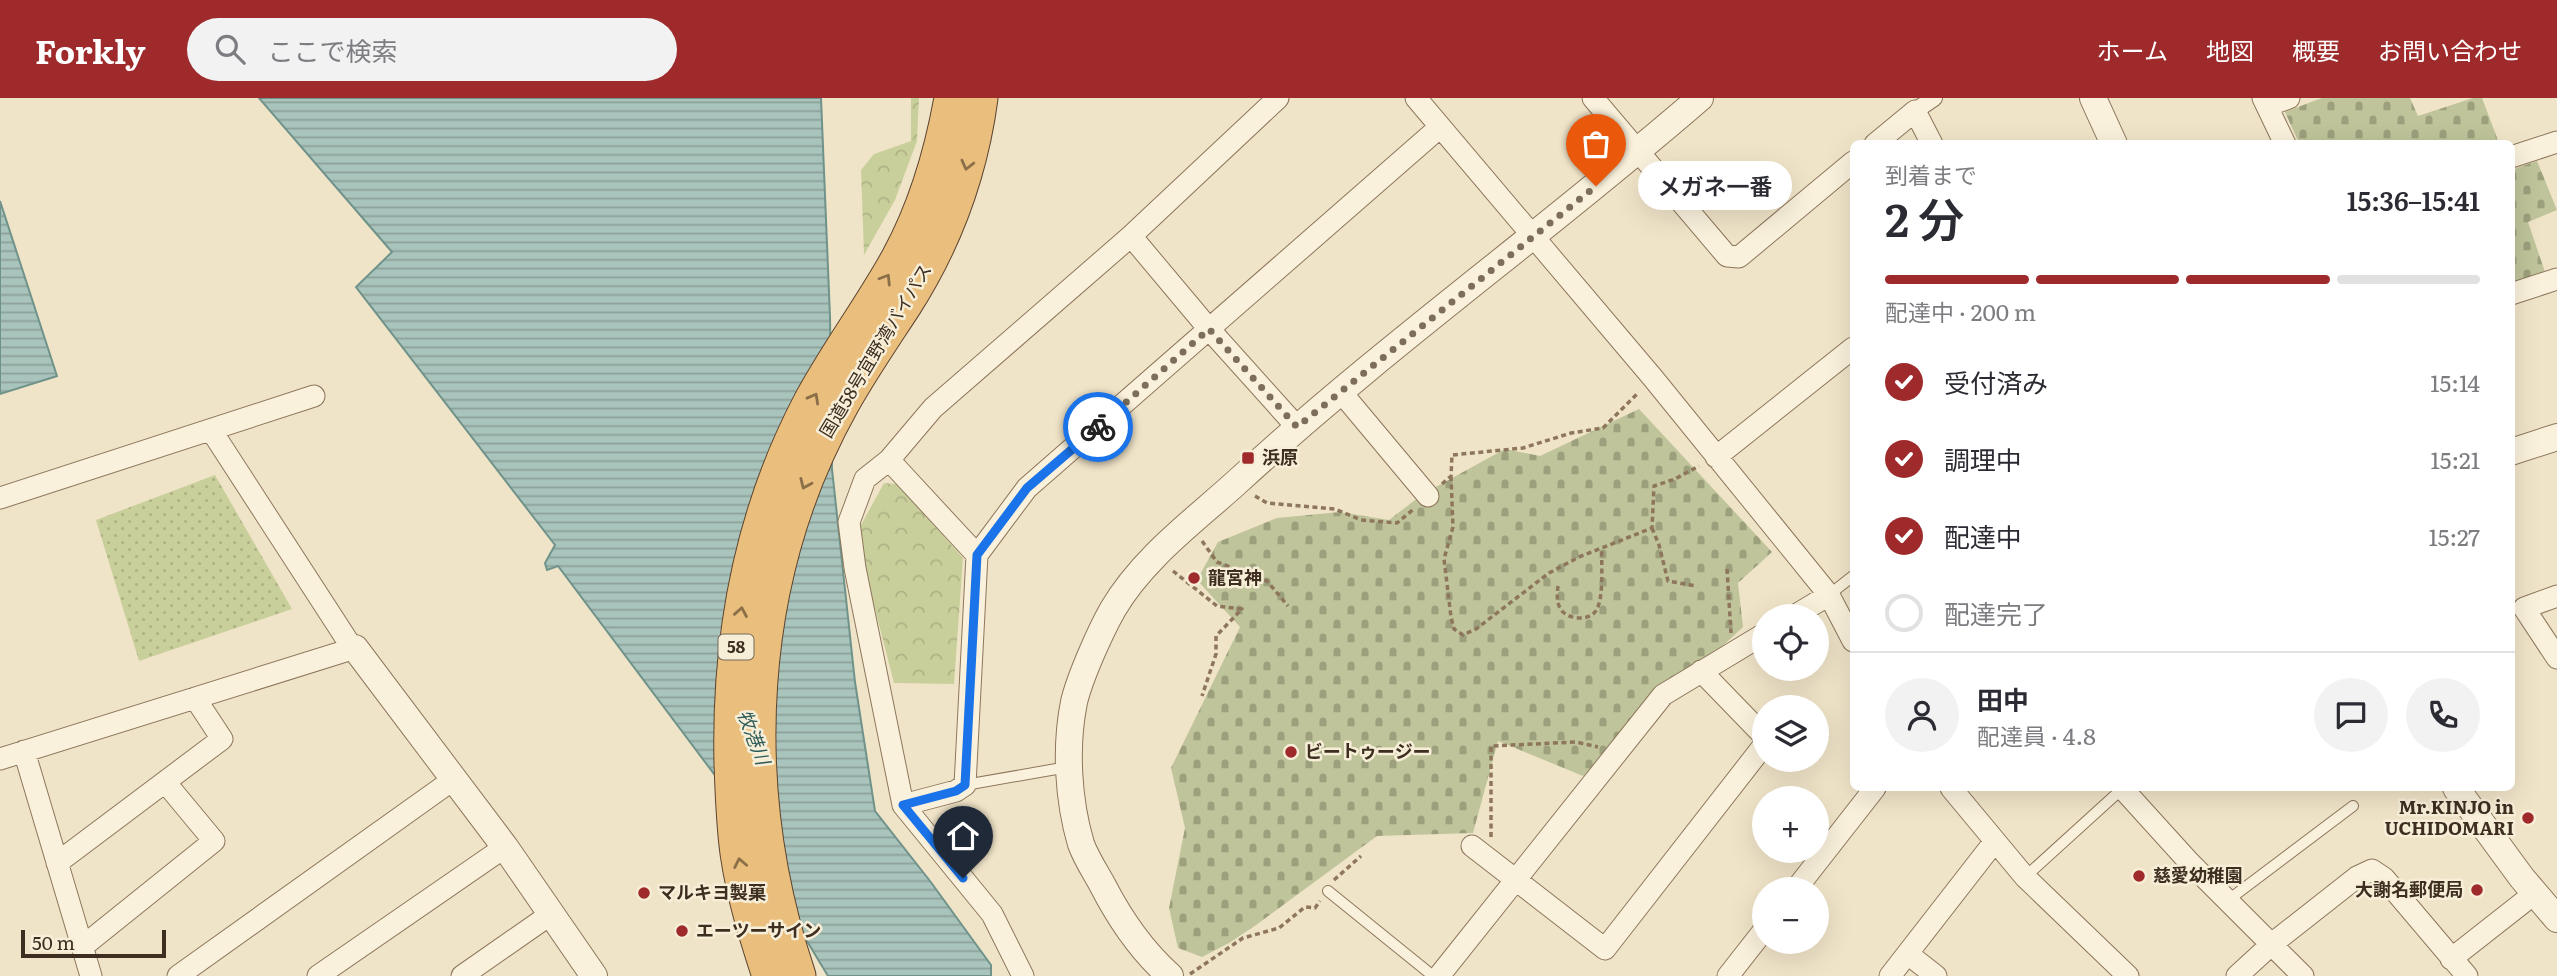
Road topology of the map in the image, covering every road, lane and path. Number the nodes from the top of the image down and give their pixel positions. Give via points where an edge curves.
1 (952, 98) edge
2 (980, 98) edge
3 (1278, 98) edge
4 (1416, 98) edge
5 (1593, 98) edge
6 (1700, 98) edge
7 (1934, 98) edge
8 (2093, 98) edge
9 (2289, 98) edge
10 (2265, 102) edge
11 (1915, 111) junction
12 (1440, 127) junction
13 (1880, 140) edge
14 (1930, 140) edge
15 (2112, 140) edge
16 (2283, 140) edge
17 (2557, 142) edge
18 (1639, 151) junction
19 (2515, 156) edge
20 (1850, 164) edge
21 (1131, 236) junction
22 (1532, 237) junction
23 (2557, 279) edge
24 (2515, 293) edge
25 (1209, 329) junction
26 (1850, 350) edge
27 (1653, 378) junction
28 (1340, 392) junction
29 (314, 396) dead end
30 (1297, 427) junction
31 (211, 430) junction
32 (2557, 437) edge
33 (2515, 452) edge
34 (1716, 457) junction
35 (889, 460) junction
36 (1451, 476) junction
37 (1235, 484) junction
38 (1427, 496) junction
39 (0, 498) edge
40 (1190, 525) junction
41 (1652, 528) junction
42 (1602, 548) junction
43 (977, 555) junction
44 (1155, 556) junction
45 (1727, 569) dead end
46 (1850, 578) edge
47 (1558, 586) dead end
48 (1696, 586) dead end
49 (1829, 596) junction
50 (2557, 596) edge
51 (1815, 604) edge
52 (1288, 606) dead end
53 (1850, 635) edge
54 (1752, 641) edge
55 (353, 647) junction
56 (1732, 653) junction
57 (2557, 658) edge
58 (1701, 671) junction
59 (1202, 696) dead end
60 (195, 698) junction
61 (1752, 724) edge
62 (23, 751) junction
63 (1617, 752) junction
64 (0, 758) edge
65 (1752, 760) edge
66 (1062, 768) dead end
67 (454, 779) junction
68 (165, 782) junction
69 (965, 785) junction
70 (1873, 791) edge
71 (1953, 791) edge
72 (2119, 791) edge
73 (2125, 791) edge
74 (2459, 791) edge
75 (903, 805) junction
76 (2353, 806) dead end
77 (1995, 841) junction
78 (1472, 846) dead end
79 (505, 847) junction
80 (1361, 856) dead end
81 (1491, 861) junction
82 (57, 863) junction
83 (1805, 877) edge
84 (2025, 877) junction
85 (1515, 879) junction
86 (2546, 889) edge
87 (1328, 891) junction
88 (2227, 901) junction
89 (551, 914) junction
90 (2557, 919) edge
91 (2273, 943) junction
92 (1752, 945) edge
93 (82, 947) junction
94 (1908, 954) junction
95 (2451, 959) junction
96 (91, 976) edge
97 (178, 976) edge
98 (318, 976) edge
99 (463, 976) edge
100 (594, 976) edge
101 (770, 976) edge
102 (798, 976) edge
103 (1023, 976) edge
104 (1170, 976) edge
105 (1187, 976) edge
106 (1433, 976) edge
107 (1439, 976) edge
108 (1728, 976) edge
109 (1890, 976) edge
110 (1936, 976) edge
111 (2128, 976) edge
112 (2237, 976) edge
113 (2303, 976) edge
114 (2467, 976) edge

101 -> 1 highway, 国道58号宜野湾バイパス / 58 via 750,911 734,814 731,717 736,645 751,564 768,500 811,402 899,258 920,214
2 -> 102 highway, 国道58号宜野湾バイパス / 58 via 966,171 942,236 827,430 794,506 771,591 759,683 757,762 777,906
3 - 21 street
4 - 12 street
5 - 18 street
6 - 18 street
7 - 11 street
8 - 15 street
9 - 10 street
10 - 16 street
11 - 13 street
11 - 14 street
12 - 22 street
12 - 25 street
17 - 19 street
18 - 20 street via 1727,256 1739,257
18 - 22 street
21 - 25 street
21 - 35 street via 933,408
22 - 27 street
22 - 28 street
23 - 24 street
25 - 30 street
25 - 43 street via 1027,488
26 - 34 street
27 - 34 street
27 - 36 path via 1604,428 1522,448 1452,456
28 - 30 street
28 - 38 street
29 - 31 street
30 - 37 street
31 - 39 street
31 - 55 street
32 - 33 street
34 - 41 path via 1654,486
34 - 49 street
35 - 43 street
35 - 75 street via 865,480 849,522
36 - 38 path
36 - 42 path via 1453,527 1444,559 1451,617 1454,629 1463,635 1549,573
37 - 38 path via 1267,503 1335,509 1361,520 1397,523
37 - 40 street
40 - 44 street
40 - 52 path via 1217,562 1267,581
41 - 42 path
41 - 48 path via 1668,581
42 - 47 path via 1596,612 1576,618 1562,611
43 - 69 street
44 - 59 path via 1217,606 1242,609 1216,636 1216,654
44 - 104 street via 1113,609 1090,659 1074,702 1069,761 1082,846 1118,915
45 - 56 path
46 - 49 lane
49 - 51 street
49 - 53 street
50 - 57 street via 2524,608
54 - 56 street
55 - 60 street
55 - 67 street
56 - 58 street
58 - 61 street
58 - 63 street via 1663,695
60 - 62 street
60 - 68 street via 222,739
62 - 64 street
62 - 82 street
63 - 81 path via 1576,742 1491,746
63 - 85 street
65 - 85 street via 1605,949
66 - 69 lane
67 - 79 street
67 - 97 street
68 - 82 street
68 - 93 street via 214,841
69 - 75 street
70 - 83 street
71 - 77 street
72 - 84 lane
73 - 88 street
74 - 86 street
75 - 103 street via 992,914
76 - 88 lane
77 - 84 street
77 - 94 street
78 - 81 street
79 - 89 street
79 - 98 street
80 - 87 path via 1336,877
81 - 85 street
82 - 93 street
84 - 111 street
85 - 107 street
86 - 90 street
86 - 95 street
87 - 105 path via 1315,908 1305,907 1279,928 1244,938
87 - 106 lane
88 - 91 street
89 - 99 street
89 - 100 street
91 - 95 street via 2372,870 2384,878
91 - 112 street
91 - 113 street
92 - 108 street
93 - 96 street
94 - 109 street
94 - 110 street
95 - 114 street

